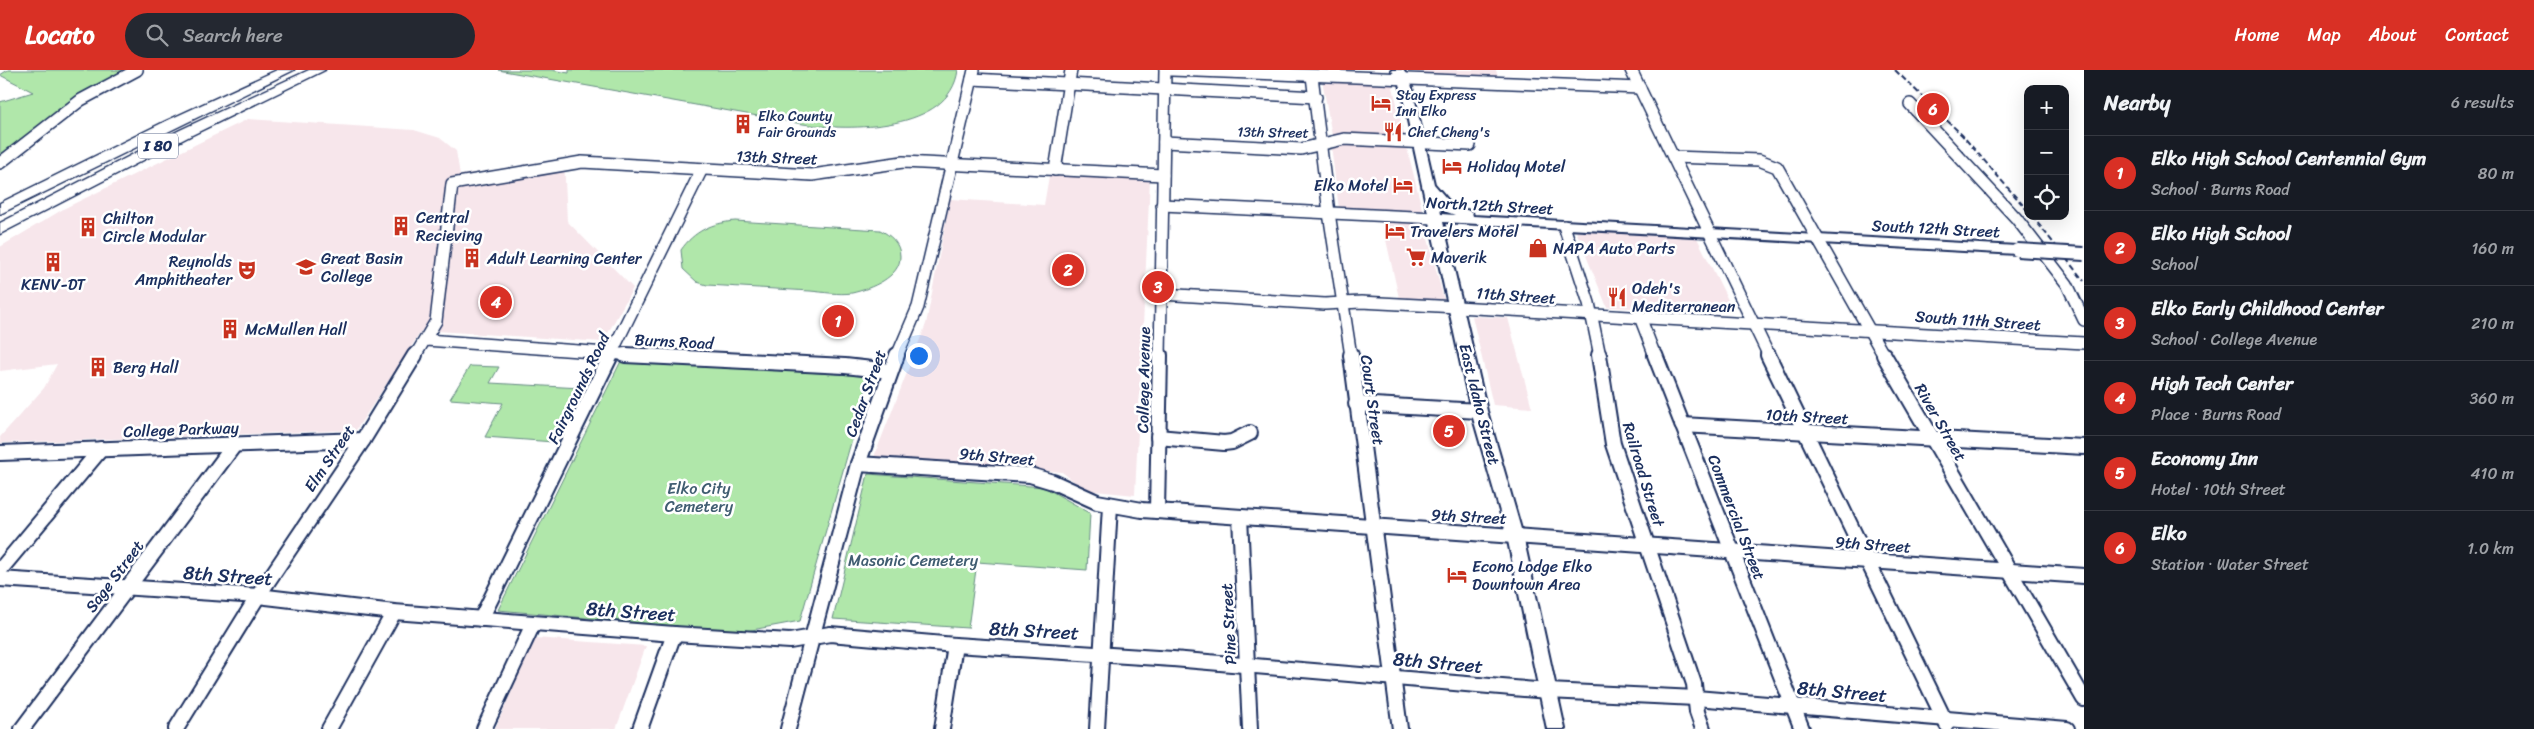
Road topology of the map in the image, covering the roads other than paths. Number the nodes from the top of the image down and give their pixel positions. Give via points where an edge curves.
1 (137, 70) edge
2 (288, 70) edge
3 (319, 70) edge
4 (1071, 70) edge
5 (1165, 70) edge
6 (1171, 70) edge
7 (1631, 70) edge
8 (1403, 73) edge
9 (973, 75) edge
10 (1312, 76) junction
11 (1067, 85) junction
12 (1640, 88) junction
13 (1164, 90) junction
14 (1316, 97) junction
15 (1910, 104) dead end
16 (1417, 141) junction
17 (1164, 142) junction
18 (1321, 145) junction
19 (1470, 145) dead end
20 (1673, 156) junction
21 (0, 162) edge
22 (952, 165) junction
23 (702, 169) junction
24 (1055, 170) junction
25 (1163, 176) junction
26 (452, 184) joint
27 (1427, 184) junction
28 (1162, 205) junction
29 (0, 209) edge
30 (1329, 213) junction
31 (1435, 218) junction
32 (1495, 222) junction
33 (1564, 226) junction
34 (0, 229) edge
35 (1711, 232) junction
36 (1816, 239) junction
37 (2084, 254) edge
38 (1161, 294) junction
39 (1344, 303) junction
40 (1456, 307) junction
41 (1590, 316) junction
42 (1640, 318) junction
43 (2084, 320) edge
44 (1755, 324) junction
45 (1870, 330) junction
46 (426, 340) junction
47 (2084, 344) edge
48 (613, 354) junction
49 (890, 371) junction
50 (1356, 404) junction
51 (1479, 411) junction
52 (1682, 425) junction
53 (1806, 432) junction
54 (1250, 433) dead end
55 (1930, 436) junction
56 (1158, 437) junction
57 (363, 440) junction
58 (234, 444) junction
59 (2084, 447) edge
60 (101, 449) junction
61 (0, 453) edge
62 (858, 464) junction
63 (1110, 506) junction
64 (1157, 511) junction
65 (1240, 517) junction
66 (1375, 527) junction
67 (1515, 536) junction
68 (1647, 544) junction
69 (1731, 551) junction
70 (1869, 562) junction
71 (0, 570) edge
72 (2009, 570) junction
73 (2084, 576) edge
74 (0, 578) edge
75 (127, 588) junction
76 (258, 596) junction
77 (394, 612) junction
78 (481, 619) junction
79 (533, 624) junction
80 (674, 634) junction
81 (811, 639) junction
82 (955, 645) junction
83 (1101, 654) junction
84 (1248, 665) junction
85 (1393, 678) junction
86 (1548, 691) junction
87 (1696, 698) junction
88 (2084, 699) edge
89 (1794, 707) junction
90 (1947, 725) edge
91 (22, 729) edge
92 (176, 729) edge
93 (329, 729) edge
94 (484, 729) edge
95 (640, 729) edge
96 (788, 729) edge
97 (942, 729) edge
98 (1097, 729) edge
99 (1250, 729) edge
100 (1400, 729) edge
101 (1556, 729) edge
102 (1703, 729) edge
103 (1802, 729) edge
104 (2067, 729) edge

1 - 21 street via 81,100
2 - 29 highway, I 80
3 - 34 highway, I 80 via 185,133
4 - 11 street
5 - 13 street, College Avenue
6 - 10 street
7 - 12 street
8 - 10 street
8 - 12 street
8 - 16 main road, East Idaho Street
9 - 11 street
9 - 22 street, Cedar Street
10 - 14 street, Court Street
11 - 13 street
11 - 24 street
12 - 20 street
13 - 14 street
13 - 17 street, College Avenue
14 - 18 street, Court Street
15 - 43 street via 2016,218 2059,273
16 - 18 street, 13th Street via 1344,139
16 - 19 street, 13th Street
16 - 27 main road, East Idaho Street
17 - 18 street, 13th Street via 1301,149
17 - 25 street, College Avenue
18 - 30 street, Court Street
20 - 35 street
20 - 36 street, River Street via 1770,162 1777,167
22 - 23 street, 13th Street via 903,162 812,175
22 - 24 street, 13th Street
22 - 49 street, Cedar Street via 918,307
23 - 26 street, 13th Street via 582,162
23 - 48 street, Fairgrounds Road
24 - 25 street, 13th Street
25 - 28 street, College Avenue
26 - 46 street, Elm Street via 438,312
27 - 31 main road, East Idaho Street
27 - 32 main road via 1448,208
28 - 30 street, North 12th Street
28 - 38 street, College Avenue
30 - 31 street, North 12th Street
30 - 39 street, Court Street
31 - 32 main road, North 12th Street
31 - 40 main road, East Idaho Street
32 - 33 main road, North 12th Street
33 - 35 main road, North 12th Street
33 - 41 street, Railroad Street via 1589,303
35 - 36 main road, North 12th Street
35 - 44 street
36 - 37 main road, South 12th Street, bridge
36 - 45 street, River Street
38 - 39 street, 11th Street
38 - 56 street, College Avenue
39 - 40 street, 11th Street
39 - 50 street, Court Street
40 - 41 street, 11th Street
40 - 51 main road, East Idaho Street
41 - 42 street, 11th Street
41 - 68 street, Railroad Street via 1603,372 1613,444
42 - 44 street, 11th Street
42 - 52 street, Commercial Street
44 - 45 street, 11th Street
44 - 53 street
45 - 47 street, South 11th Street
45 - 55 street, River Street
46 - 48 street, Burns Road
46 - 57 street, Elm Street
48 - 49 street, Burns Road
48 - 78 street, Fairgrounds Road
49 - 62 street, Cedar Street
50 - 51 street
50 - 66 street, Court Street
51 - 67 main road, East Idaho Street
52 - 53 street, 10th Street
52 - 69 street, Commercial Street
53 - 55 street, 10th Street
53 - 70 street
54 - 56 street via 1224,443
55 - 59 street, 10th Street
55 - 72 street, River Street
56 - 64 street, College Avenue
57 - 58 street, College Parkway
57 - 76 street, Elm Street
58 - 60 street, College Parkway
58 - 75 street, Sage Street
60 - 61 street, College Parkway
60 - 71 street
62 - 63 street, 9th Street via 1048,478 1086,498
62 - 81 street, Cedar Street
63 - 64 street, 9th Street
63 - 83 street
64 - 65 street, 9th Street
65 - 66 street, 9th Street
65 - 84 street, Pine Street
66 - 67 street, 9th Street
66 - 85 street, Court Street
67 - 68 street, 9th Street
67 - 86 main road, East Idaho Street
68 - 69 street, 9th Street
68 - 87 street, Railroad Street
69 - 70 street, 9th Street
69 - 89 street, Commercial Street
70 - 72 street, 9th Street
70 - 90 street
72 - 73 street, 9th Street
72 - 88 street, River Street
74 - 75 street, 8th Street
75 - 76 street, 8th Street
75 - 91 street, Sage Street
76 - 77 street, 8th Street
76 - 92 street, Elm Street
77 - 78 street, 8th Street
77 - 93 street
78 - 79 street, 8th Street
79 - 80 street, 8th Street
79 - 94 street
80 - 81 street, 8th Street via 790,642
80 - 95 street
81 - 82 street, 8th Street via 830,634
81 - 96 street, Cedar Street
82 - 83 street, 8th Street
82 - 97 street
83 - 84 street, 8th Street
83 - 98 street
84 - 85 street, 8th Street
84 - 99 street, Pine Street
85 - 86 street, 8th Street
85 - 100 street, Court Street
86 - 87 street, 8th Street
86 - 101 main road, East Idaho Street
87 - 89 street, 8th Street
87 - 102 street, Railroad Street
89 - 90 street, 8th Street
89 - 103 street, Commercial Street
90 - 104 street, 8th Street

